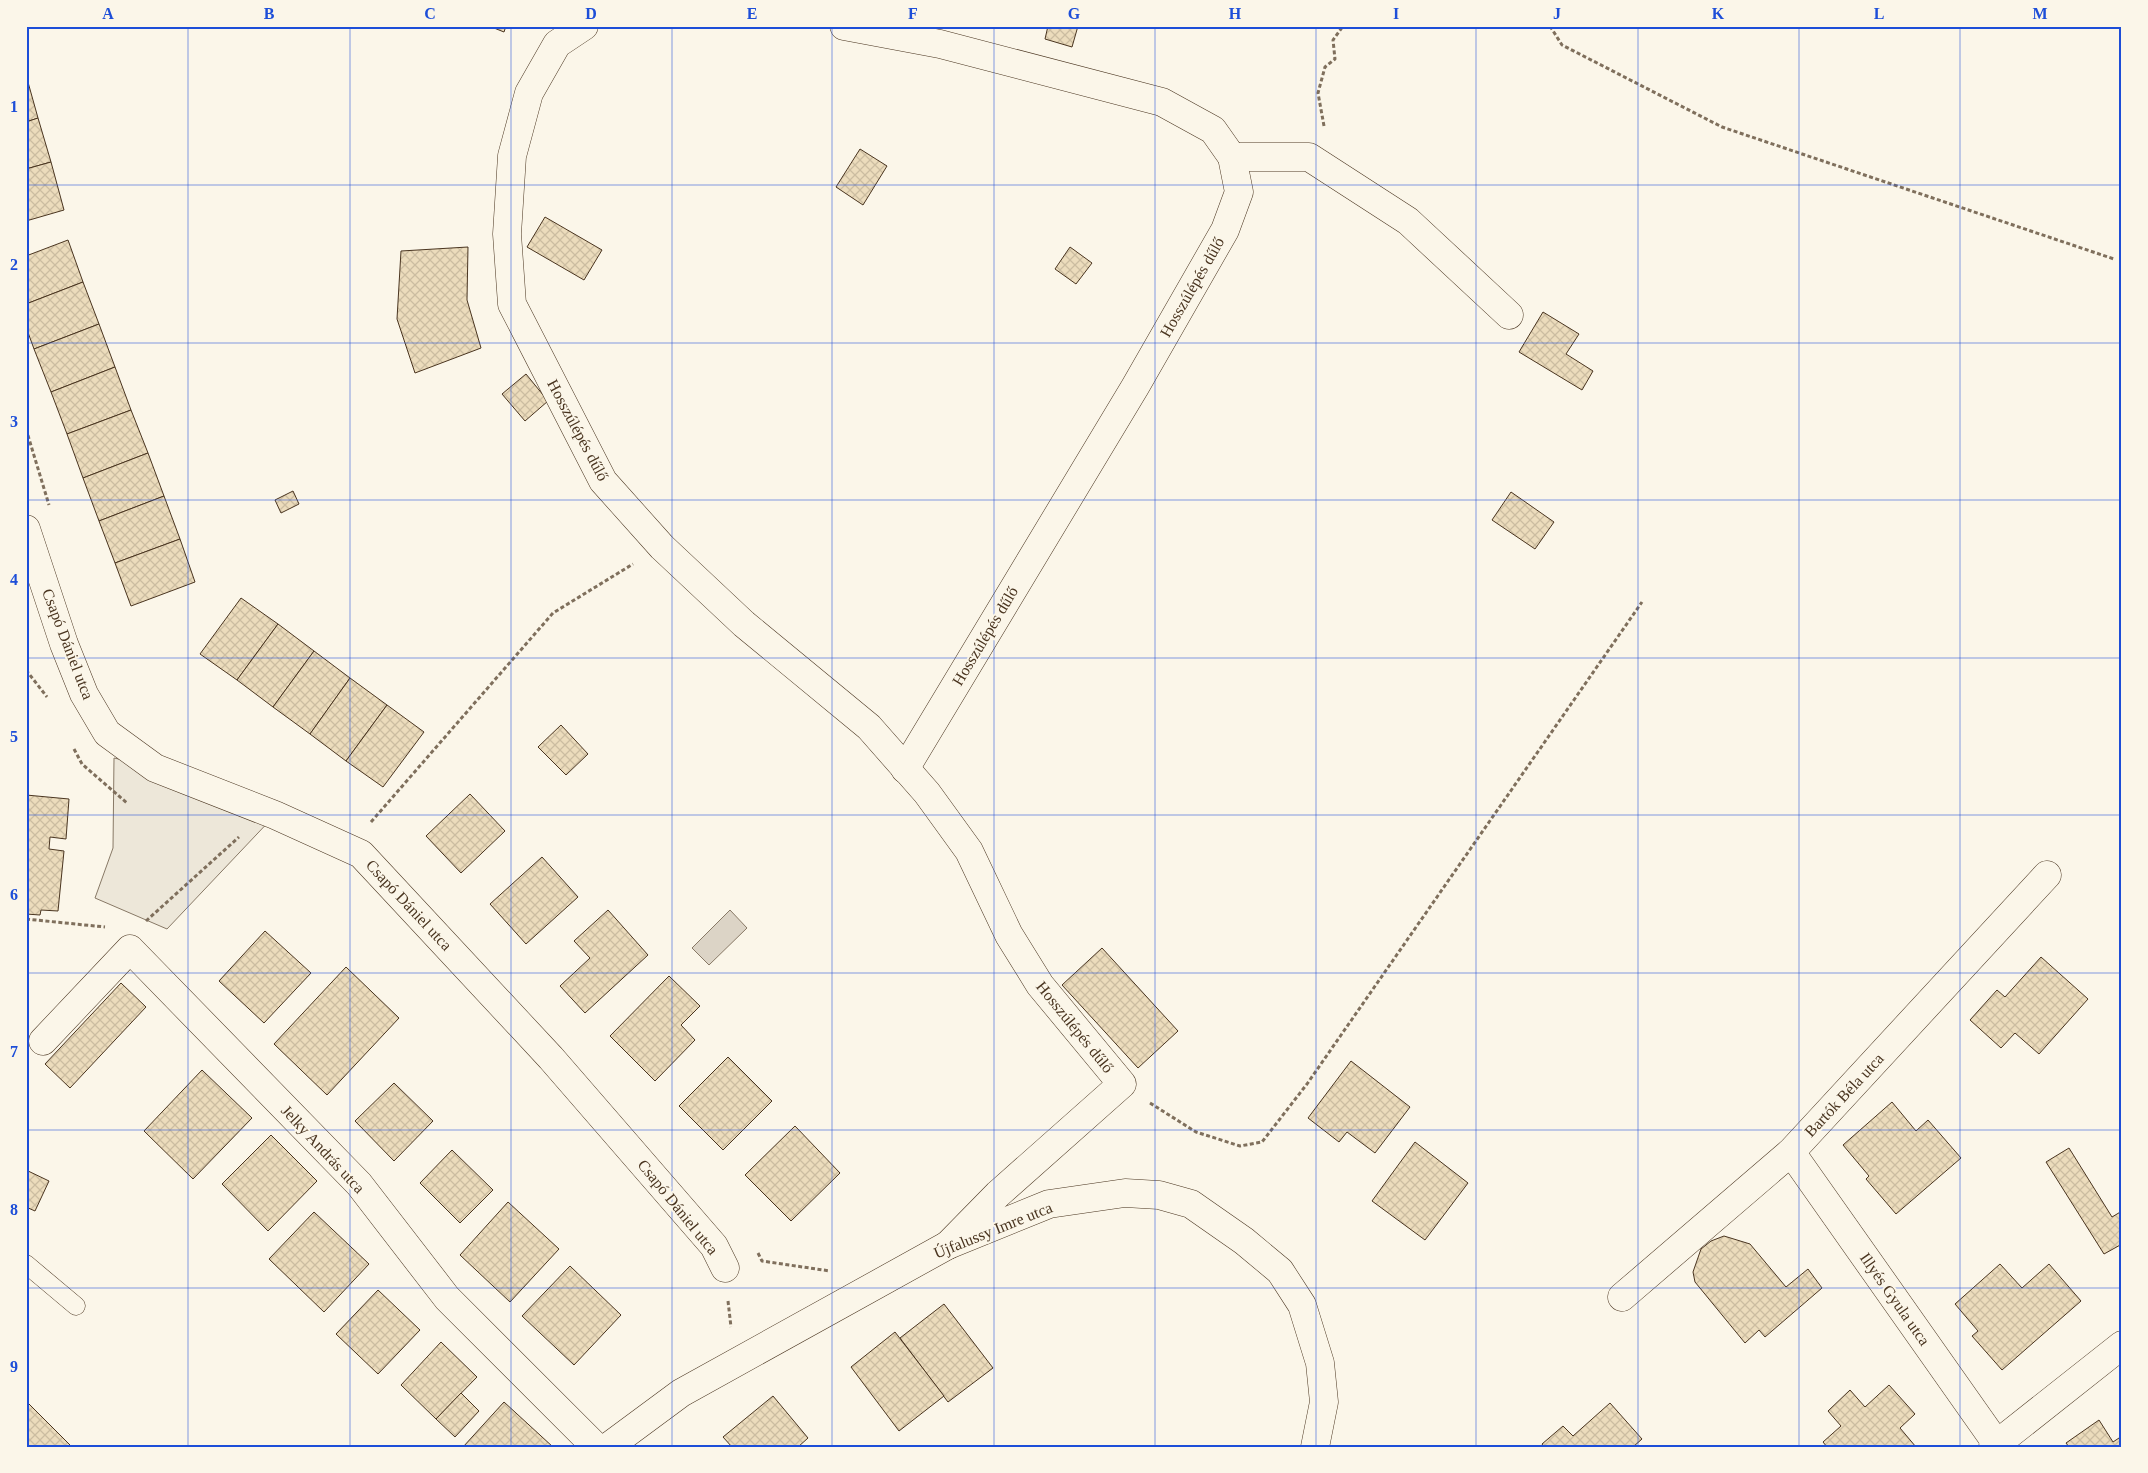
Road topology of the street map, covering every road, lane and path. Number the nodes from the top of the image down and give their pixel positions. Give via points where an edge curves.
1 (584, 26) edge
2 (844, 26) edge
3 (1343, 26) edge
4 (1550, 26) edge
5 (1232, 157) junction
6 (1309, 157) junction
7 (2114, 259) dead end
8 (1509, 315) dead end
9 (26, 529) edge
10 (662, 547) junction
11 (1642, 602) dead end
12 (905, 769) junction
13 (267, 811) junction
14 (368, 827) dead end
15 (2047, 875) dead end
16 (26, 920) edge
17 (143, 923) dead end
18 (108, 927) dead end
19 (43, 1041) dead end
20 (1122, 1084) junction
21 (1791, 1152) junction
22 (948, 1245) junction
23 (756, 1248) dead end
24 (26, 1264) edge
25 (725, 1268) joint
26 (886, 1279) junction
27 (1622, 1297) dead end
28 (76, 1306) dead end
29 (2122, 1345) edge
30 (736, 1362) junction
31 (1996, 1446) edge
32 (596, 1447) edge
33 (608, 1447) edge
34 (1315, 1447) edge

1 - 10 street, Hosszúlépés dűlő via 557,44 529,92 512,156 506,234 512,304 603,481
2 - 5 street, Hosszúlépés dűlő via 940,44 1162,102 1213,130
3 - 6 path via 1333,40 1335,59 1325,67 1318,93 1328,150
4 - 7 path via 1562,45 1722,127
5 - 6 street
5 - 12 street, Hosszúlépés dűlő via 1239,192 1225,230 1135,387
6 - 8 street via 1408,221
9 - 13 street, Csapó Dániel utca via 64,644 84,694 107,733 156,768
10 - 12 street, Hosszúlépés dűlő via 744,624 869,727
10 - 14 path via 552,613
11 - 20 path via 1313,1076 1262,1142 1240,1146 1196,1132
12 - 20 street, Hosszúlépés dűlő via 927,793 969,851 1008,935 1040,985
13 - 17 path
13 - 25 street, Csapó Dániel utca via 361,854 551,1058 714,1246
15 - 21 street, Bartók Béla utca
16 - 18 path
19 - 32 street, Jelky András utca via 130,949 359,1184 447,1298
20 - 22 street, Hosszúlépés dűlő via 998,1194
21 - 27 street, Bartók Béla utca
21 - 31 street, Illyés Gyula utca
22 - 26 street, Újfalussy Imre utca
22 - 34 street, Újfalussy Imre utca via 1049,1204 1125,1193 1159,1195 1191,1204 1280,1271 1302,1305 1320,1363 1324,1402
23 - 26 path via 762,1261
24 - 28 lane
25 - 30 path
26 - 30 street, Újfalussy Imre utca
29 - 31 street
30 - 33 street, Újfalussy Imre utca via 681,1393

